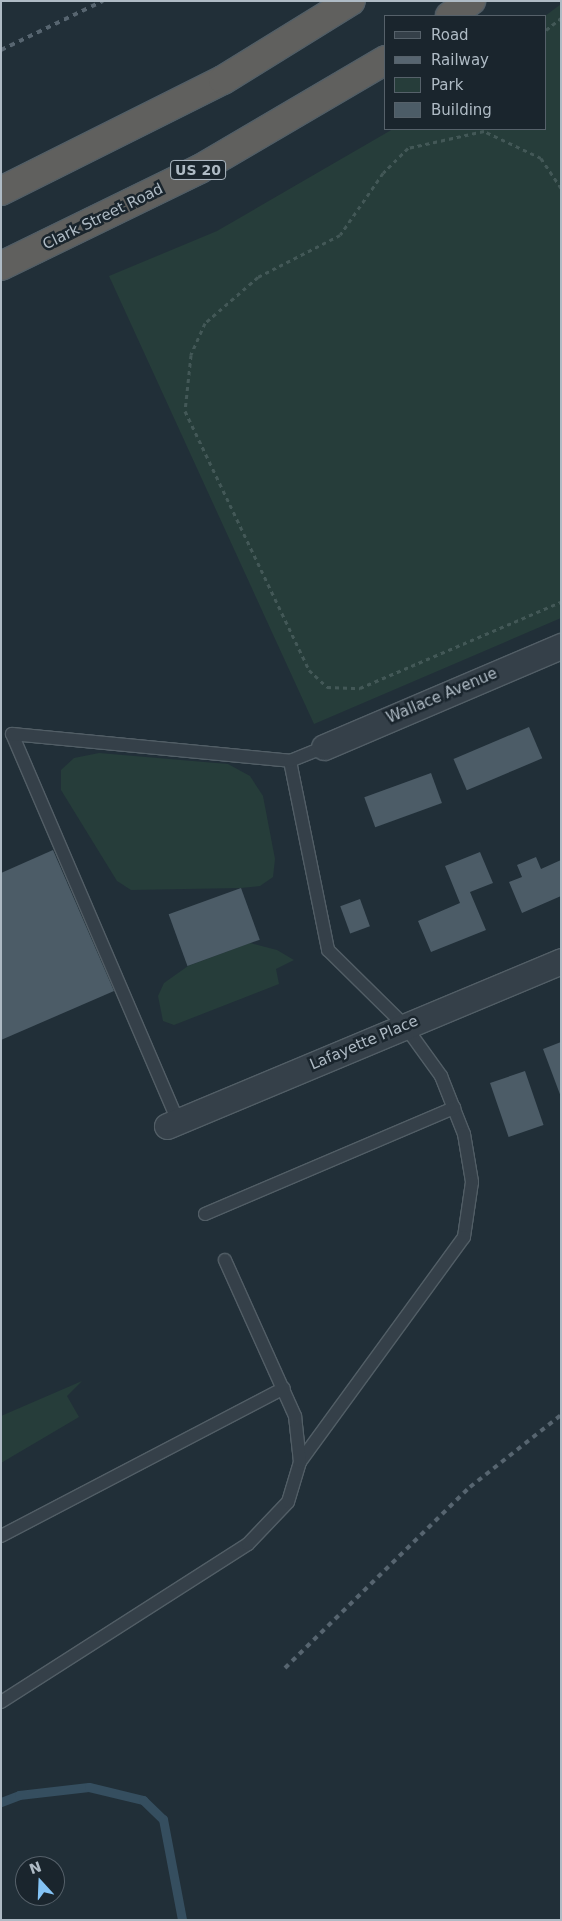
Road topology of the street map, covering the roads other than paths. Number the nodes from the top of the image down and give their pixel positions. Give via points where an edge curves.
1 (351, 1) edge
2 (471, 1) edge
3 (451, 15) edge
4 (384, 61) edge
5 (1, 191) edge
6 (1, 266) edge
7 (561, 646) edge
8 (324, 746) joint
9 (290, 761) junction
10 (561, 961) edge
11 (406, 1026) junction
12 (454, 1108) junction
13 (172, 1124) joint
14 (205, 1214) dead end
15 (225, 1260) dead end
16 (284, 1388) junction
17 (300, 1462) junction
18 (1, 1536) edge
19 (2, 1701) edge

1 - 5 highway via 223,80
2 - 3 highway
4 - 6 highway, Clark Street Road / US 20 via 200,169
7 - 8 street, Wallace Avenue
8 - 9 lane
9 - 11 lane via 328,950
9 - 13 lane via 12,734
10 - 11 street, Lafayette Place
11 - 12 lane via 442,1076
11 - 13 street, Lafayette Place
12 - 14 lane
12 - 17 lane via 464,1134 472,1182 464,1238
15 - 16 lane
16 - 17 lane via 295,1416
16 - 18 lane
17 - 19 lane via 288,1502 248,1544

